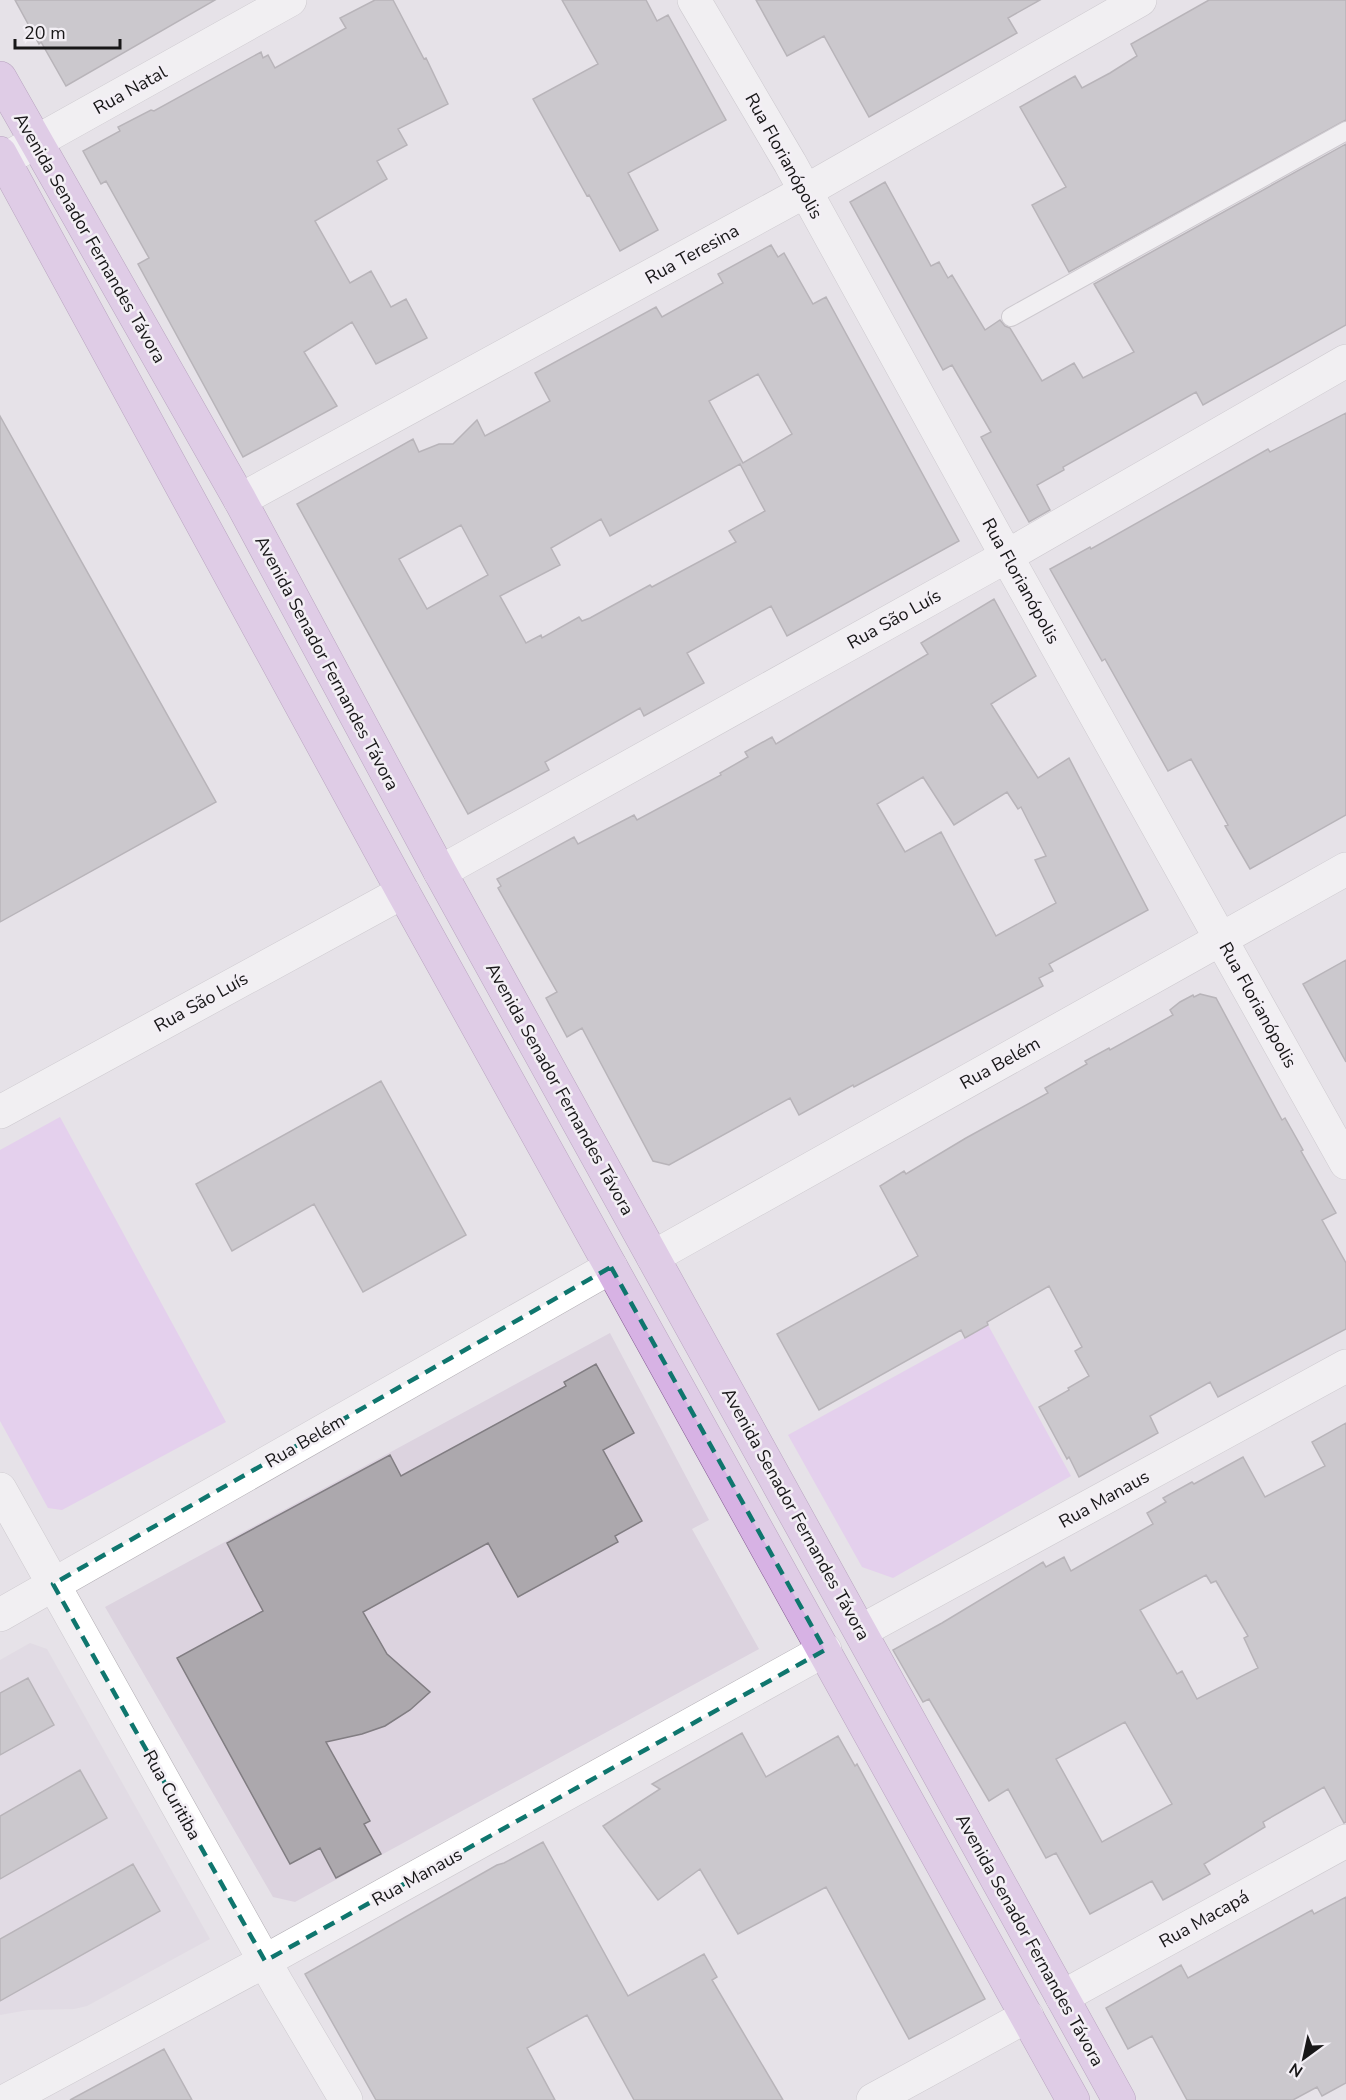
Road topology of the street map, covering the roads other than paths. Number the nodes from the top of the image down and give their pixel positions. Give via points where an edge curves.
1 (290, 0) edge
2 (694, 0) edge
3 (1140, 0) edge
4 (0, 78) edge
5 (1346, 131) edge
6 (36, 143) junction
7 (1, 158) edge
8 (804, 192) junction
9 (1011, 317) dead end
10 (1346, 361) edge
11 (240, 500) junction
12 (1007, 556) junction
13 (1346, 869) edge
14 (440, 872) junction
15 (403, 892) junction
16 (1221, 938) junction
17 (0, 1112) edge
18 (1346, 1163) edge
19 (653, 1257) junction
20 (610, 1267) junction
21 (1346, 1366) edge
22 (0, 1489) edge
23 (53, 1584) junction
24 (0, 1615) edge
25 (861, 1632) junction
26 (825, 1650) junction
27 (1346, 1841) edge
28 (265, 1961) junction
29 (1062, 1997) junction
30 (1027, 2016) junction
31 (7, 2100) edge
32 (346, 2100) edge
33 (873, 2100) edge
34 (1074, 2100) edge
35 (1119, 2100) edge

1 - 6 street, Rua Natal
2 - 8 street, Rua Florianópolis
3 - 8 street, Rua Teresina
4 - 6 main road, Avenida Senador Fernandes Távora
5 - 9 lane
6 - 7 street, Rua Natal
6 - 11 main road, Avenida Senador Fernandes Távora
7 - 15 main road, Avenida Senador Fernandes Távora
8 - 11 street, Rua Teresina
8 - 12 street, Rua Florianópolis
10 - 12 street, Rua São Luís
11 - 14 main road, Avenida Senador Fernandes Távora
12 - 14 street, Rua São Luís
12 - 16 street, Rua Florianópolis
13 - 16 street, Rua Belém
14 - 19 main road, Avenida Senador Fernandes Távora
15 - 17 street, Rua São Luís
15 - 20 main road, Avenida Senador Fernandes Távora
16 - 18 street, Rua Florianópolis
16 - 19 street, Rua Belém
19 - 25 main road, Avenida Senador Fernandes Távora
20 - 23 street, Rua Belém
20 - 26 main road, Avenida Senador Fernandes Távora
21 - 25 street, Rua Manaus
22 - 23 street, Rua Curitiba
23 - 24 street, Rua Belém
23 - 28 street, Rua Curitiba
25 - 29 main road, Avenida Senador Fernandes Távora
26 - 28 street, Rua Manaus
26 - 30 main road, Avenida Senador Fernandes Távora
27 - 29 street, Rua Macapá
28 - 31 street, Rua Manaus
28 - 32 street, Rua Curitiba
29 - 35 main road, Avenida Senador Fernandes Távora
30 - 33 street
30 - 34 main road, Avenida Senador Fernandes Távora

